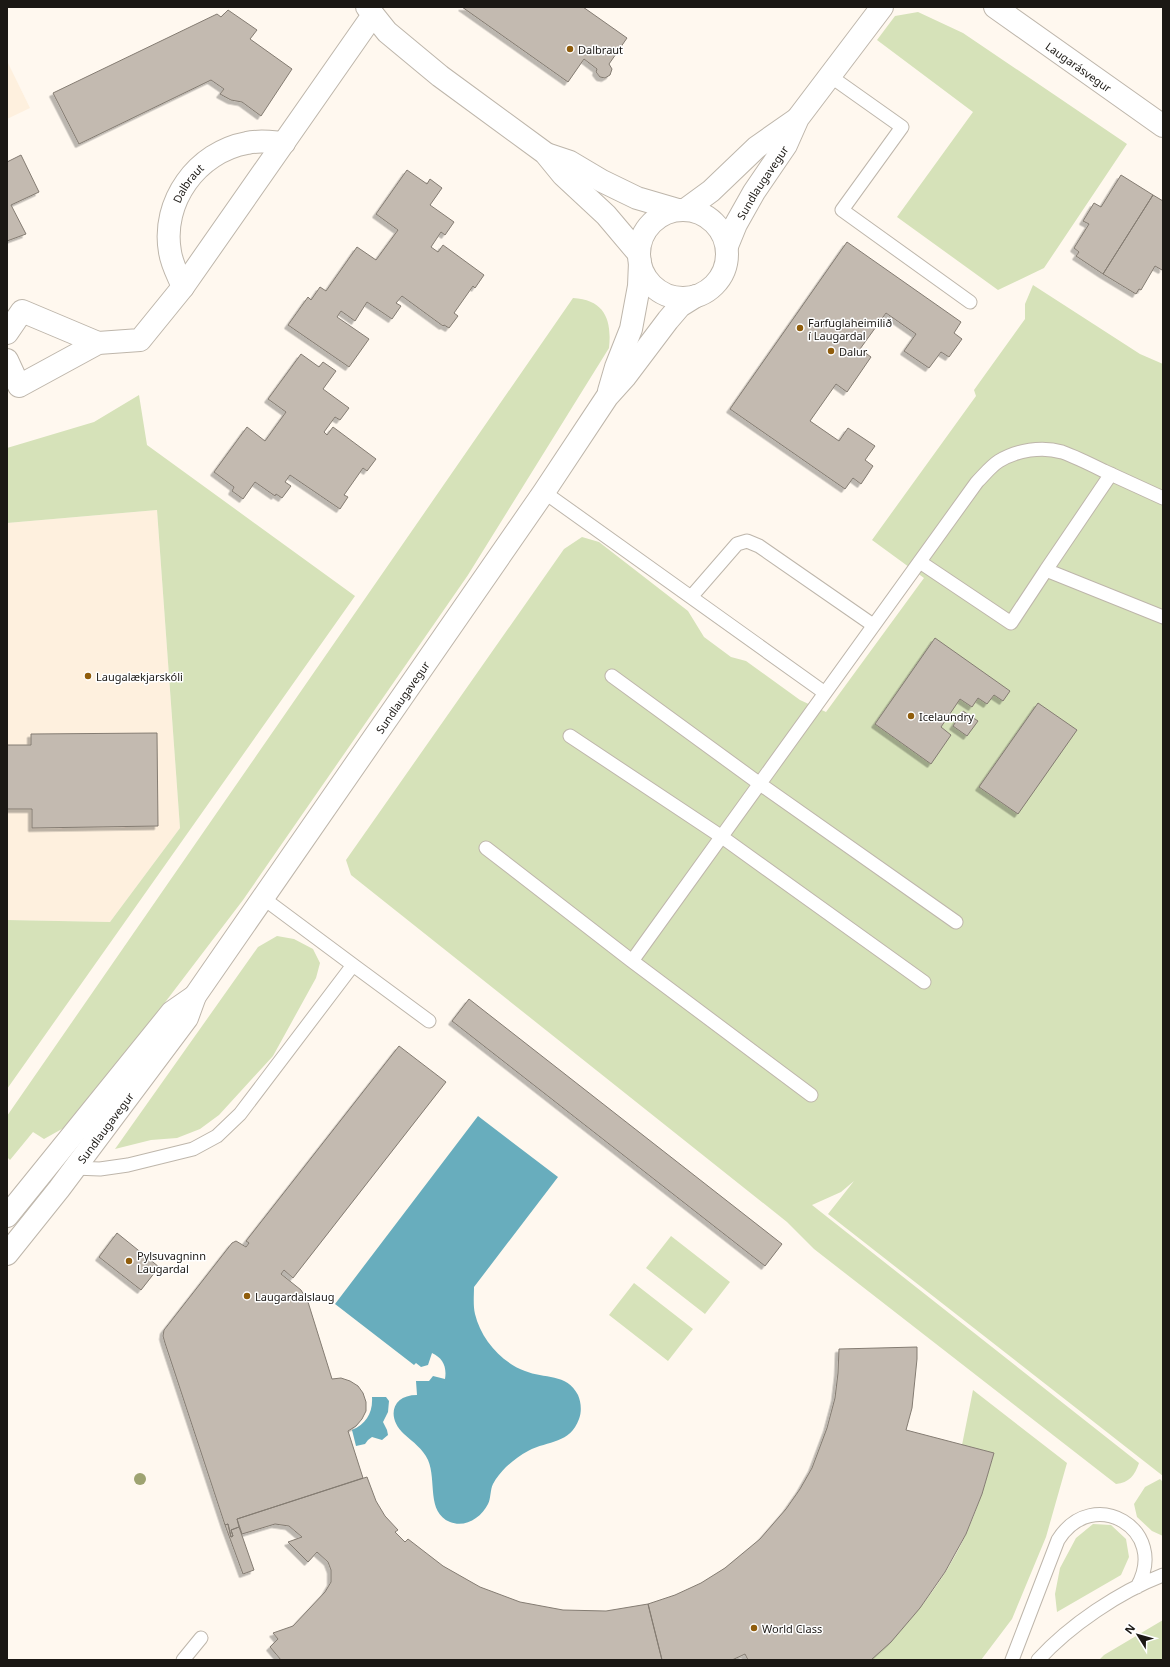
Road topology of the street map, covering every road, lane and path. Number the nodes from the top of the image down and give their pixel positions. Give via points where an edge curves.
1 (882, 7) edge
2 (999, 8) edge
3 (370, 11) edge
4 (830, 76) junction
5 (798, 118) junction
6 (1163, 126) edge
7 (284, 143) junction
8 (545, 153) junction
9 (682, 210) junction
10 (727, 246) junction
11 (639, 257) junction
12 (183, 287) junction
13 (696, 296) junction
14 (970, 302) dead end
15 (7, 334) edge
16 (98, 343) junction
17 (7, 360) edge
18 (607, 397) junction
19 (1111, 474) junction
20 (544, 492) junction
21 (1163, 498) edge
22 (920, 562) junction
23 (1046, 570) junction
24 (691, 598) junction
25 (1163, 617) edge
26 (873, 625) junction
27 (612, 676) dead end
28 (825, 693) junction
29 (570, 736) dead end
30 (760, 784) junction
31 (722, 837) junction
32 (486, 848) dead end
33 (263, 898) junction
34 (956, 922) dead end
35 (632, 961) junction
36 (353, 965) junction
37 (924, 982) dead end
38 (195, 996) junction
39 (429, 1021) dead end
40 (811, 1095) dead end
41 (74, 1168) junction
42 (7, 1216) edge
43 (7, 1254) edge
44 (1163, 1575) edge
45 (1137, 1588) junction
46 (201, 1638) dead end
47 (183, 1660) edge
48 (1012, 1660) edge
49 (1038, 1660) edge

1 - 4 street, Sundlaugavegur
2 - 6 street, Laugarásvegur
3 - 7 street
3 - 8 street via 387,32 440,76
4 - 5 street, Sundlaugavegur
4 - 14 lane via 902,127 842,210
5 - 9 street, Sundlaugavegur via 757,147 711,191
5 - 10 street, Sundlaugavegur via 786,145 736,224
7 - 12 street
7 - 12 street, Dalbraut via 247,142 230,147 209,159 187,180 171,214 169,233 175,270
8 - 9 street via 570,162 637,198
8 - 11 street via 563,175 606,215
9 - 10 street via 700,213 712,221 722,232
9 - 11 street, Sundlaugavegur via 666,213 646,229
10 - 13 street, Sundlaugavegur via 727,260 717,282
11 - 13 street, Sundlaugavegur via 644,275 653,286 666,295 680,298
11 - 18 street, Sundlaugavegur via 639,286 631,329
12 - 16 street via 140,340
13 - 18 street, Sundlaugavegur via 680,306
15 - 16 street via 22,311
16 - 17 street via 18,386
18 - 20 street, Sundlaugavegur
19 - 21 lane
19 - 22 lane via 1061,452 1045,449 1014,454 999,461 977,482
19 - 23 lane
20 - 24 lane
20 - 33 street, Sundlaugavegur
22 - 23 lane via 1011,623
22 - 26 lane
23 - 25 lane
24 - 26 lane via 737,544 747,541
24 - 28 lane
26 - 28 lane
27 - 30 lane
28 - 30 lane
29 - 31 lane
30 - 31 lane
30 - 34 lane
31 - 35 lane
31 - 37 lane
32 - 35 lane
33 - 36 lane
33 - 38 street, Sundlaugavegur
35 - 40 lane
36 - 39 lane
36 - 41 lane via 240,1114 217,1136 193,1149 128,1165 100,1169
38 - 41 street, Sundlaugavegur via 187,1018
38 - 42 street, Sundlaugavegur via 172,1012
41 - 43 street, Sundlaugavegur
44 - 45 lane
45 - 48 lane via 1146,1564 1145,1551 1133,1529 1123,1520 1105,1515 1086,1516 1075,1522 1058,1540
45 - 49 lane via 1115,1599 1078,1624
46 - 47 lane

